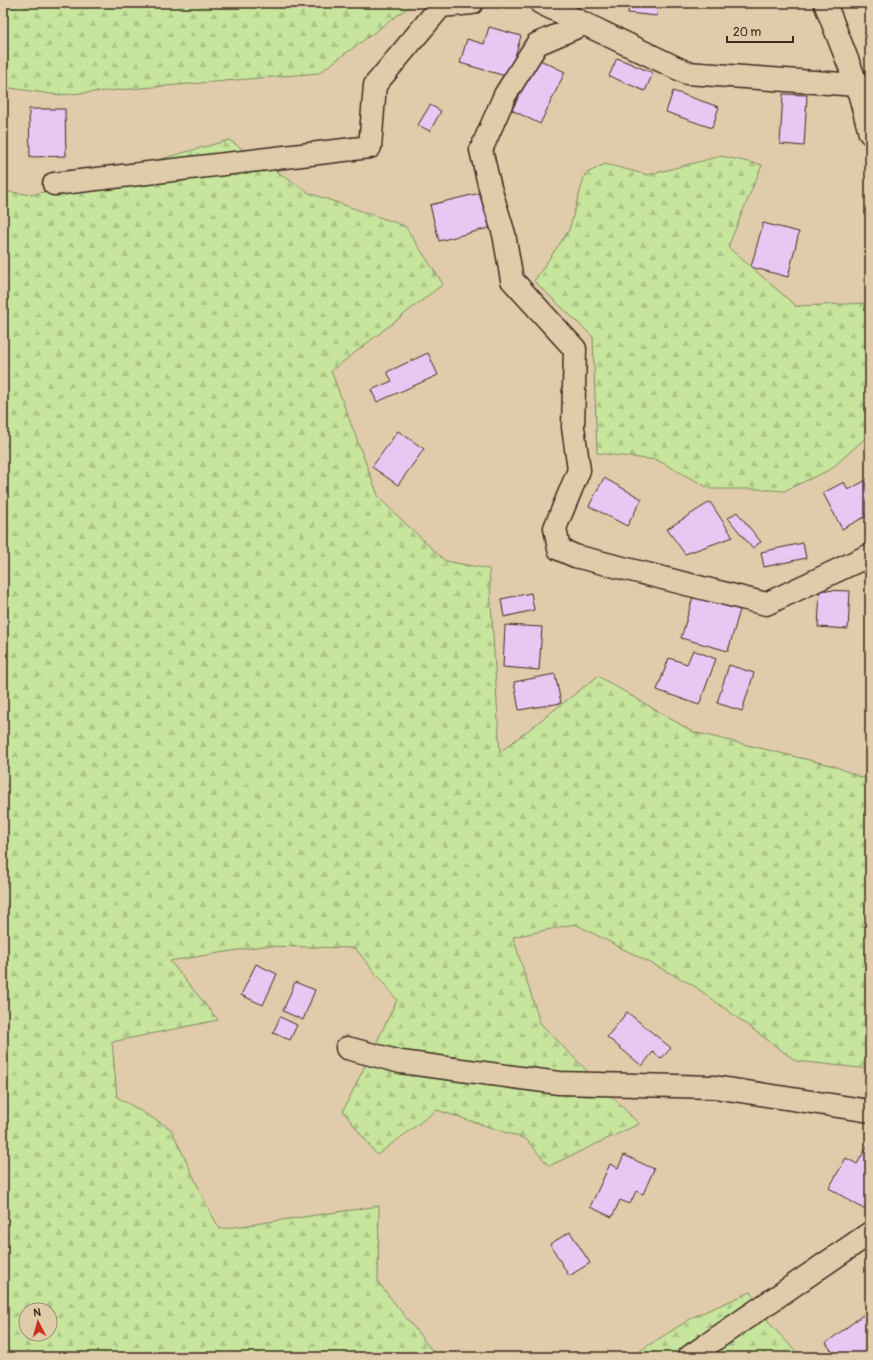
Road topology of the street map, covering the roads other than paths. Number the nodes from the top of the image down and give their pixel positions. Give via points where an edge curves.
1 (472, 3) edge
2 (541, 3) edge
3 (825, 3) edge
4 (584, 24) junction
5 (857, 85) junction
6 (870, 133) edge
7 (54, 184) dead end
8 (870, 554) edge
9 (347, 1048) dead end
10 (870, 1112) edge
11 (870, 1233) edge
12 (689, 1357) edge

1 - 7 street via 441,6 375,85 370,147
2 - 4 street
3 - 5 street
4 - 5 street via 687,73
4 - 8 street via 537,44 505,95 482,150 504,234 512,280 575,349 573,427 579,470 555,528 559,549 575,556 766,604
5 - 6 street
9 - 10 street via 401,1062 559,1083 714,1087
11 - 12 street

